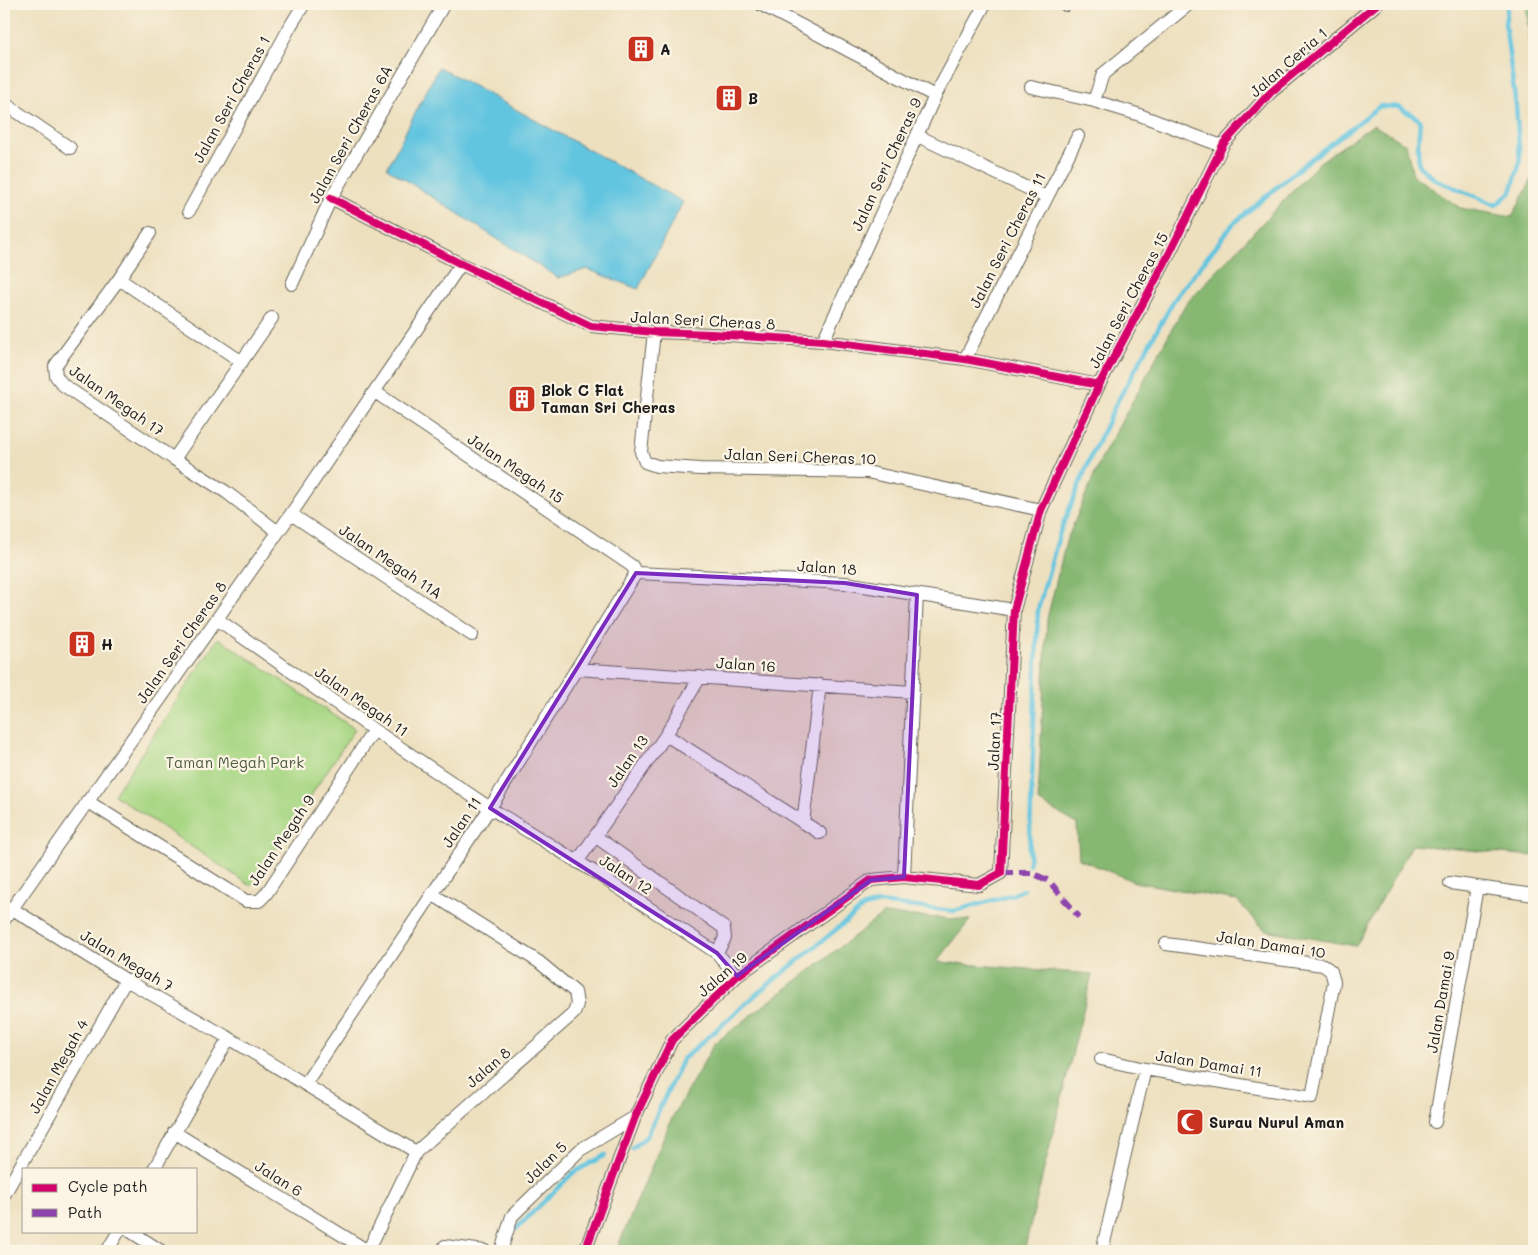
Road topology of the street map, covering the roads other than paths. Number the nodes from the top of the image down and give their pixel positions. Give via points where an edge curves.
1 (304, 4) edge
2 (444, 4) edge
3 (760, 4) edge
4 (985, 4) edge
5 (1189, 4) edge
6 (1377, 4) edge
7 (1031, 88) dead end
8 (936, 96) junction
9 (1094, 101) junction
10 (4, 103) edge
11 (918, 136) junction
12 (1078, 136) dead end
13 (1222, 146) junction
14 (70, 148) dead end
15 (1046, 197) junction
16 (331, 198) junction
17 (189, 211) dead end
18 (150, 233) dead end
19 (461, 264) junction
20 (119, 279) junction
21 (292, 284) dead end
22 (272, 318) dead end
23 (654, 332) junction
24 (823, 341) junction
25 (965, 358) junction
26 (242, 362) junction
27 (1099, 385) junction
28 (375, 392) junction
29 (174, 459) junction
30 (1041, 510) junction
31 (291, 514) junction
32 (278, 532) junction
33 (636, 573) junction
34 (917, 595) junction
35 (1014, 610) junction
36 (217, 619) junction
37 (472, 635) dead end
38 (577, 669) junction
39 (700, 677) junction
40 (820, 685) junction
41 (913, 692) junction
42 (374, 730) junction
43 (666, 734) junction
44 (87, 801) junction
45 (490, 808) junction
46 (803, 823) junction
47 (820, 834) dead end
48 (595, 836) junction
49 (577, 862) junction
50 (1002, 873) joint
51 (904, 877) junction
52 (1450, 883) dead end
53 (1477, 887) junction
54 (432, 894) junction
55 (1534, 895) edge
56 (11, 908) junction
57 (4, 920) edge
58 (1166, 944) dead end
59 (717, 953) junction
60 (737, 976) junction
61 (126, 980) junction
62 (229, 1038) junction
63 (1101, 1058) dead end
64 (1145, 1069) junction
65 (305, 1084) junction
66 (1312, 1097) joint
67 (635, 1117) junction
68 (1435, 1122) dead end
69 (174, 1132) junction
70 (416, 1152) junction
71 (155, 1168) edge
72 (4, 1196) edge
73 (118, 1232) edge
74 (132, 1232) edge
75 (445, 1246) dead end
76 (107, 1251) edge
77 (161, 1251) edge
78 (368, 1251) edge
79 (484, 1251) edge
80 (501, 1251) edge
81 (585, 1251) edge
82 (1102, 1251) edge

1 - 17 street, Jalan Seri Cheras 1
2 - 16 street, Jalan Seri Cheras 6A
3 - 8 street
4 - 8 street, Jalan Seri Cheras 9
5 - 9 street via 1103,74
6 - 13 street, Jalan Ceria 1 via 1271,92
7 - 9 street
8 - 11 street, Jalan Seri Cheras 9
9 - 13 street
10 - 14 street
11 - 15 street
11 - 24 street, Jalan Seri Cheras 9
12 - 15 street, Jalan Seri Cheras 11
13 - 27 street, Jalan Seri Cheras 15
15 - 25 street, Jalan Seri Cheras 11
16 - 19 street, Jalan Seri Cheras 8
16 - 21 street, Jalan Seri Cheras 6A
18 - 20 street, Jalan Megah 17
19 - 23 street, Jalan Seri Cheras 8 via 591,326
19 - 28 street, Jalan Seri Cheras 8
20 - 26 street
20 - 29 street, Jalan Megah 17 via 55,366 56,376 63,385
22 - 26 street
23 - 24 street, Jalan Seri Cheras 8
23 - 30 street, Jalan Seri Cheras 10 via 641,452 646,462 656,466 700,469 867,472
24 - 25 street, Jalan Seri Cheras 8
25 - 27 street, Jalan Seri Cheras 8
26 - 29 street
27 - 30 street, Jalan Seri Cheras 15
28 - 31 street, Jalan Seri Cheras 8
28 - 33 street, Jalan Megah 15 via 632,566
29 - 32 street, Jalan Megah 17 via 226,492
30 - 35 street, Jalan Seri Cheras 15
31 - 32 street, Jalan Seri Cheras 8
31 - 37 street, Jalan Megah 11A
32 - 36 street, Jalan Seri Cheras 8
33 - 34 street, Jalan 18 via 845,584
33 - 38 street, Jalan 11
34 - 35 street, Jalan 18
34 - 41 street
35 - 50 street, Jalan 17
36 - 42 street, Jalan Megah 11
36 - 44 street, Jalan Seri Cheras 8
38 - 39 street, Jalan 16
38 - 45 street, Jalan 11
39 - 40 street, Jalan 16
39 - 43 street, Jalan 13
40 - 41 street, Jalan 16
40 - 46 street
41 - 51 street
42 - 44 street, Jalan Megah 9 via 259,901 246,901
42 - 45 street, Jalan Megah 11
43 - 46 street
43 - 48 street, Jalan 13
44 - 56 street, Jalan Seri Cheras 8
45 - 49 street, Jalan 12
45 - 54 street, Jalan 11
46 - 47 street
48 - 49 street, Jalan 13
48 - 59 street via 724,928 724,938
49 - 59 street, Jalan 12
50 - 51 street, Jalan 19 via 980,885
51 - 60 street, Jalan 19 via 871,880
52 - 53 street
53 - 55 street
53 - 68 street, Jalan Damai 9
54 - 65 street, Jalan 11
54 - 70 street, Jalan 8 via 539,962 575,992 577,1004 574,1013
56 - 57 street, Jalan Seri Cheras 8
56 - 61 street, Jalan Megah 7
58 - 66 street, Jalan Damai 10 via 1323,966 1332,971 1334,982
59 - 60 street, Jalan 12
60 - 67 street, Jalan 19 via 672,1040
61 - 62 street, Jalan Megah 7
61 - 72 street, Jalan Megah 4
62 - 65 street
62 - 69 street
63 - 64 street, Jalan Damai 11
64 - 66 street, Jalan Damai 11
64 - 82 street
65 - 70 street
67 - 80 street, Jalan 5 via 580,1150 512,1216
67 - 81 street, Jalan 19
69 - 71 street
69 - 78 street, Jalan 6
70 - 78 street, Jalan 8
73 - 76 street
74 - 77 street
75 - 79 street

